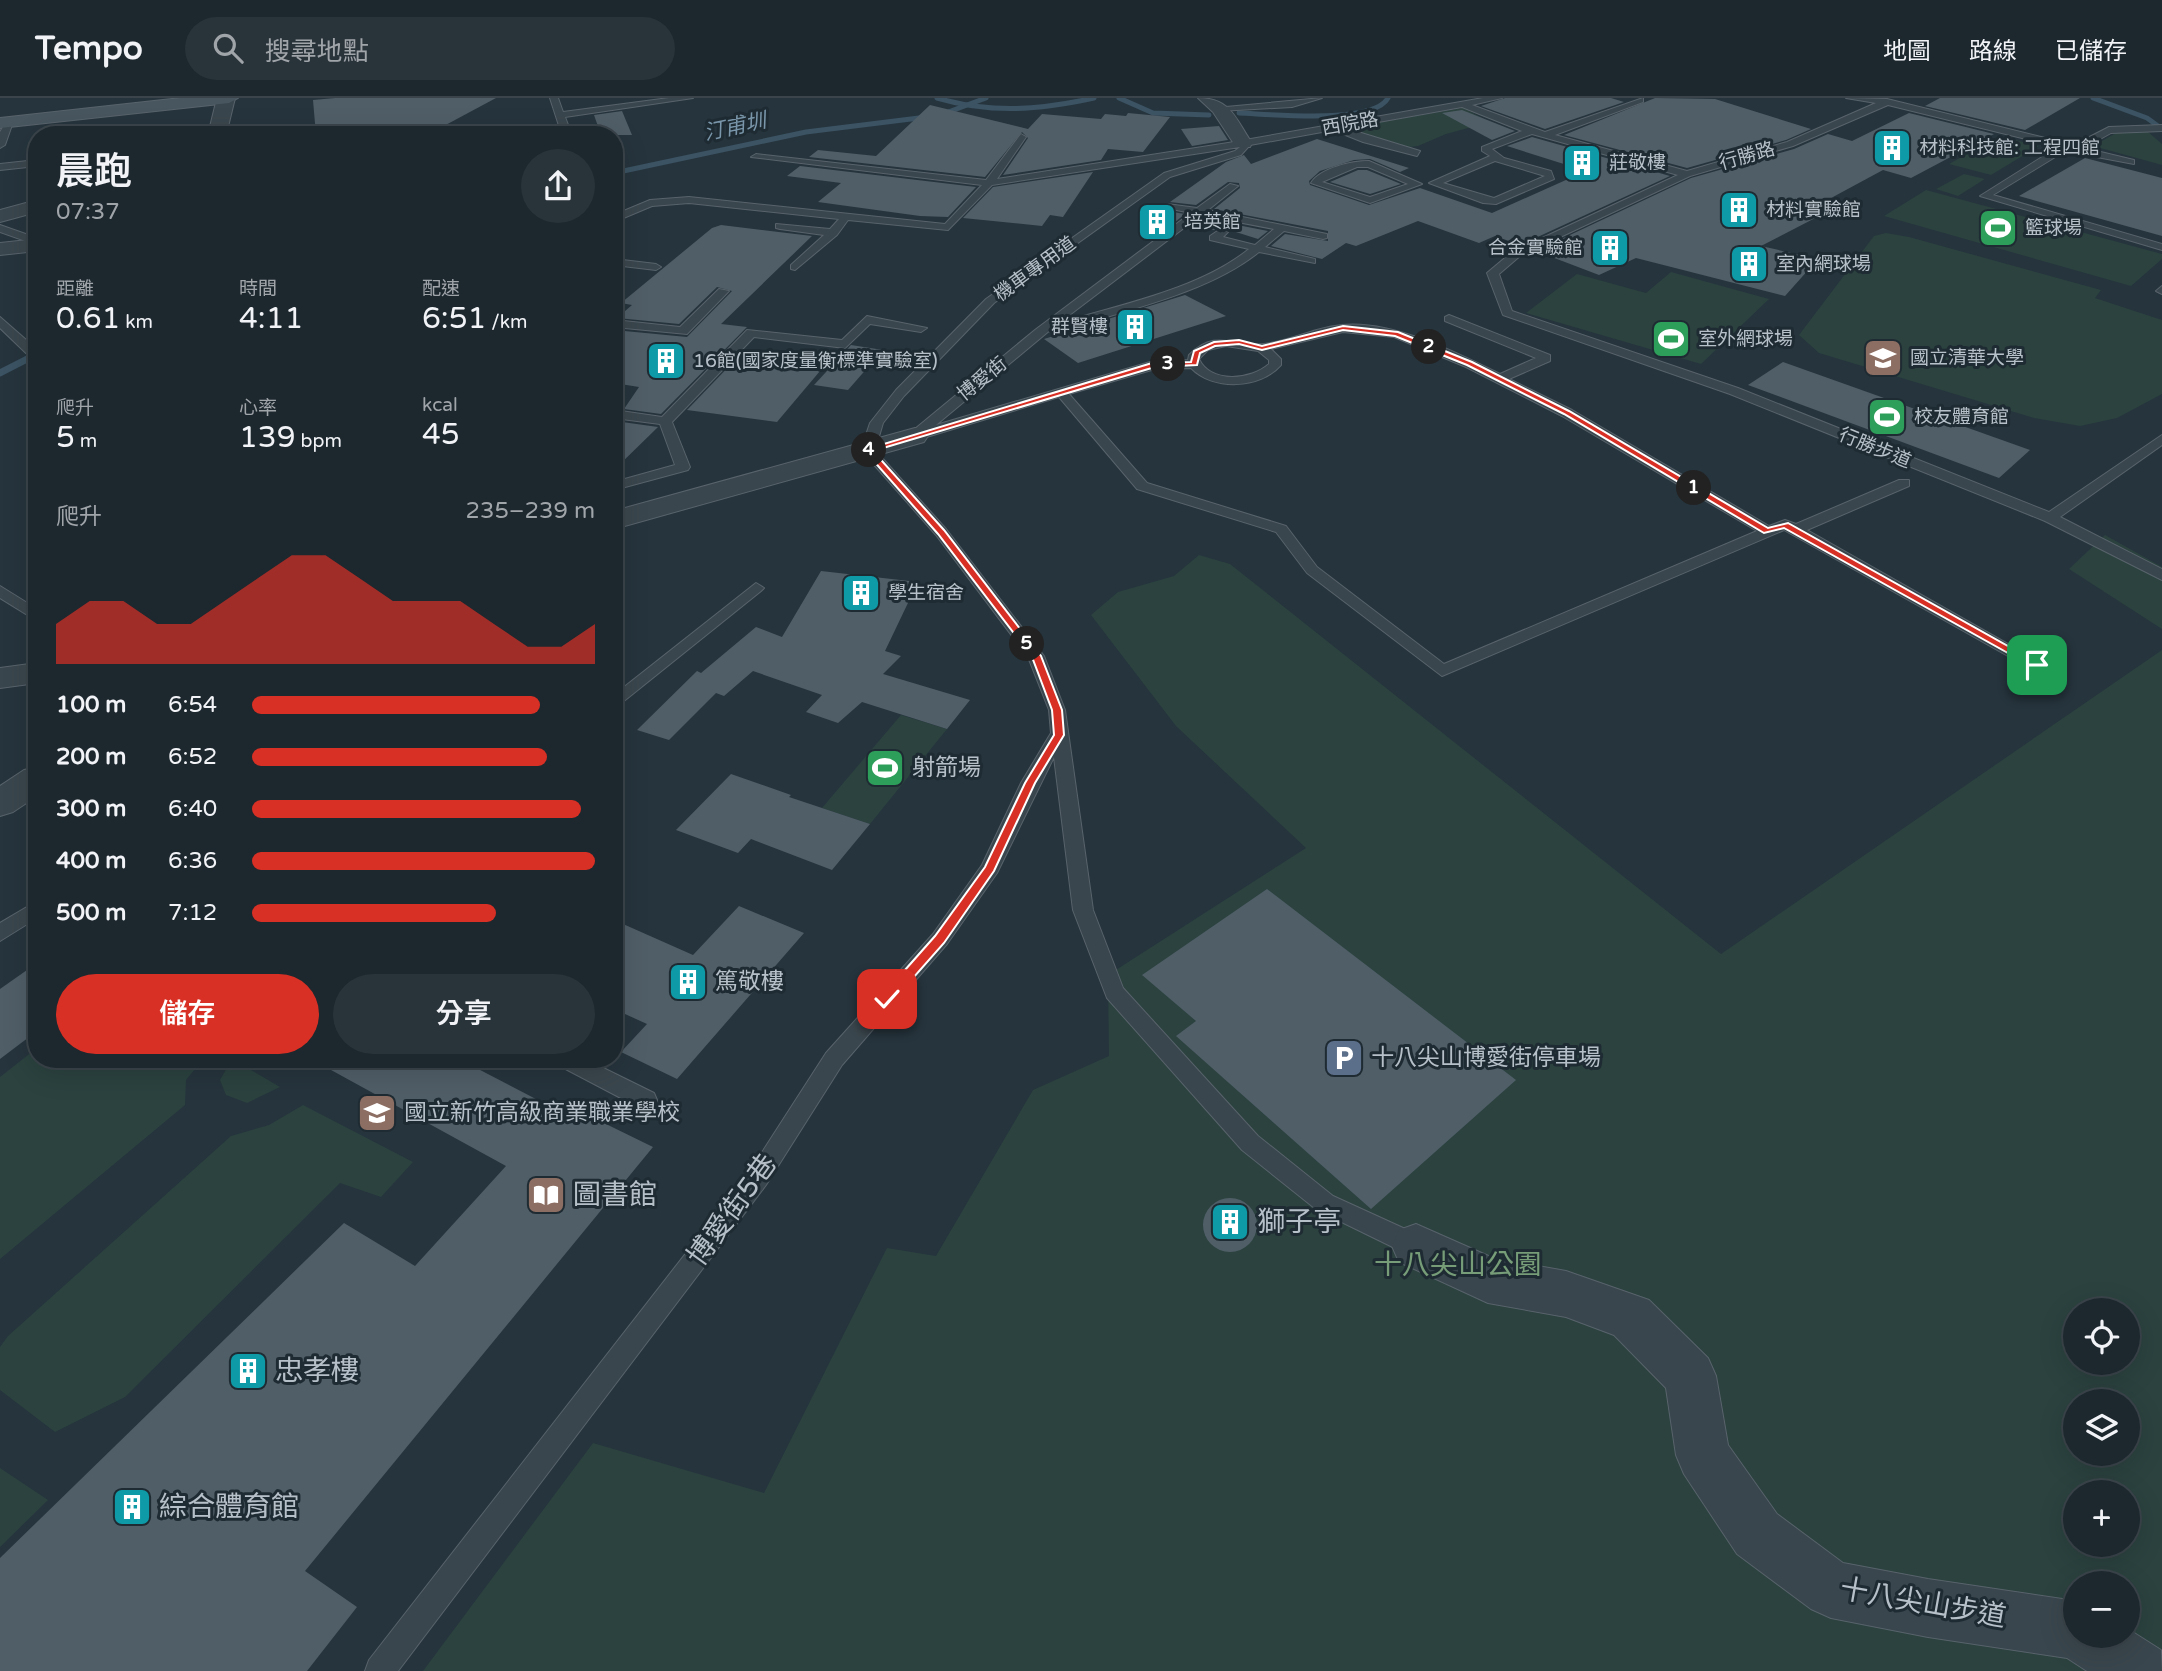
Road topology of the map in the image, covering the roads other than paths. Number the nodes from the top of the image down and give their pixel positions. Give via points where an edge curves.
1 (164, 98) edge
2 (227, 98) edge
3 (554, 98) edge
4 (689, 98) edge
5 (1318, 98) edge
6 (1497, 98) edge
7 (1850, 98) edge
8 (1640, 100) dead end
9 (1887, 102) junction
10 (1213, 103) edge
11 (1462, 103) junction
12 (559, 115) junction
13 (3, 121) edge
14 (219, 126) edge
15 (563, 126) edge
16 (1334, 127) junction
17 (2162, 128) edge
18 (1531, 131) junction
19 (1545, 135) junction
20 (1021, 137) dead end
21 (1243, 143) junction
22 (0, 145) edge
23 (2076, 148) junction
24 (1417, 153) dead end
25 (756, 157) dead end
26 (1500, 158) junction
27 (2131, 162) dead end
28 (28, 164) edge
29 (1356, 164) joint
30 (0, 167) edge
31 (1688, 174) junction
32 (989, 183) junction
33 (1233, 186) dead end
34 (1171, 205) dead end
35 (28, 208) edge
36 (789, 211) junction
37 (1199, 211) junction
38 (623, 215) edge
39 (0, 216) edge
40 (846, 216) junction
41 (780, 226) junction
42 (0, 228) edge
43 (1282, 228) junction
44 (1223, 232) dead end
45 (833, 233) junction
46 (767, 236) dead end
47 (1323, 236) dead end
48 (28, 239) edge
49 (28, 245) edge
50 (2162, 247) edge
51 (1258, 248) junction
52 (0, 250) edge
53 (1311, 261) dead end
54 (623, 263) edge
55 (656, 267) dead end
56 (795, 267) dead end
57 (723, 291) dead end
58 (1449, 319) dead end
59 (1, 320) edge
60 (623, 324) edge
61 (921, 328) dead end
62 (1039, 333) junction
63 (1581, 338) joint
64 (28, 343) edge
65 (1262, 348) junction
66 (1194, 364) junction
67 (1501, 378) junction
68 (1061, 392) junction
69 (623, 415) edge
70 (665, 421) junction
71 (915, 436) junction
72 (2162, 439) edge
73 (868, 450) junction
74 (1904, 483) dead end
75 (623, 484) edge
76 (2050, 517) junction
77 (623, 518) edge
78 (1796, 530) junction
79 (1767, 531) junction
80 (2162, 575) edge
81 (755, 588) dead end
82 (0, 591) edge
83 (28, 609) edge
84 (2037, 665) dead end
85 (28, 674) edge
86 (0, 678) edge
87 (623, 697) edge
88 (1059, 735) junction
89 (28, 785) edge
90 (0, 803) edge
91 (28, 914) edge
92 (0, 933) edge
93 (584, 1068) edge
94 (646, 1100) dead end
95 (1416, 1246) joint
96 (2063, 1628) edge
97 (2105, 1648) edge
98 (380, 1671) edge
99 (2140, 1671) edge

1 - 13 main road
2 - 13 main road
2 - 14 street
3 - 12 lane
4 - 12 lane
5 - 10 lane via 1292,104
6 - 11 lane, 西院路
7 - 9 lane
8 - 19 lane
9 - 23 lane
9 - 31 lane, 行勝路 via 1790,144
10 - 21 street
11 - 16 lane, 西院路
11 - 18 lane
12 - 15 lane
13 - 22 lane
16 - 21 lane, 西院路
16 - 24 lane
17 - 23 lane via 2109,130
18 - 19 lane
18 - 26 lane via 1485,149
19 - 31 lane
20 - 32 lane
21 - 32 lane, 西院路
21 - 73 lane, 機車專用道 via 1246,146 1238,153 1167,175 990,301 900,393 877,423
23 - 27 lane
23 - 50 lane via 2063,148 1985,196
25 - 32 lane, 西院路
26 - 26 lane via 1494,158 1434,183 1496,201 1551,177
28 - 30 lane
29 - 29 lane via 1318,178 1316,183 1370,200 1417,184 1368,164
31 - 63 lane, 行勝路 via 1516,254 1493,273 1507,313
32 - 40 lane via 948,227
33 - 37 lane, 博愛街
34 - 37 lane
35 - 39 street
36 - 38 lane via 666,201
36 - 40 lane
36 - 41 lane
37 - 43 lane
37 - 62 lane, 博愛街
40 - 45 lane
41 - 45 lane
41 - 46 lane
42 - 48 lane
43 - 47 lane
43 - 51 lane
44 - 51 lane via 1214,238
45 - 56 lane
49 - 52 street
51 - 53 lane
51 - 62 lane via 1236,266 1168,293
54 - 55 lane
57 - 60 lane via 683,331
58 - 67 lane via 1546,358
59 - 64 lane
61 - 70 lane via 867,320 845,344 751,333
62 - 71 lane, 博愛街
63 - 76 lane, 行勝步道 via 1734,391
65 - 66 lane via 1239,342 1214,344 1197,352
65 - 66 lane via 1275,359 1275,366 1250,379 1209,375
65 - 67 lane via 1343,328 1396,334
66 - 68 lane via 1154,365
67 - 79 lane
68 - 71 lane
68 - 79 lane via 1142,486 1281,529 1312,570 1442,671
69 - 70 lane
70 - 75 lane via 683,467
71 - 73 street, 博愛街
72 - 76 lane
73 - 77 street, 博愛街
73 - 88 lane via 941,532 1036,656 1057,710
74 - 78 lane
76 - 80 lane, 行勝步道
78 - 79 lane via 1785,524
78 - 84 lane
81 - 87 lane
82 - 83 lane
85 - 86 street
88 - 95 lane, 十八尖山步道 via 1083,910 1114,992 1250,1143 1325,1203
88 - 98 lane, 博愛街5巷 via 1030,783 990,868 940,939 834,1059 758,1178
89 - 90 street
91 - 92 lane
93 - 94 lane
95 - 96 street, 十八尖山步道 via 1488,1280 1566,1294 1631,1317 1690,1376 1703,1455 1757,1534 1831,1589
97 - 99 street

